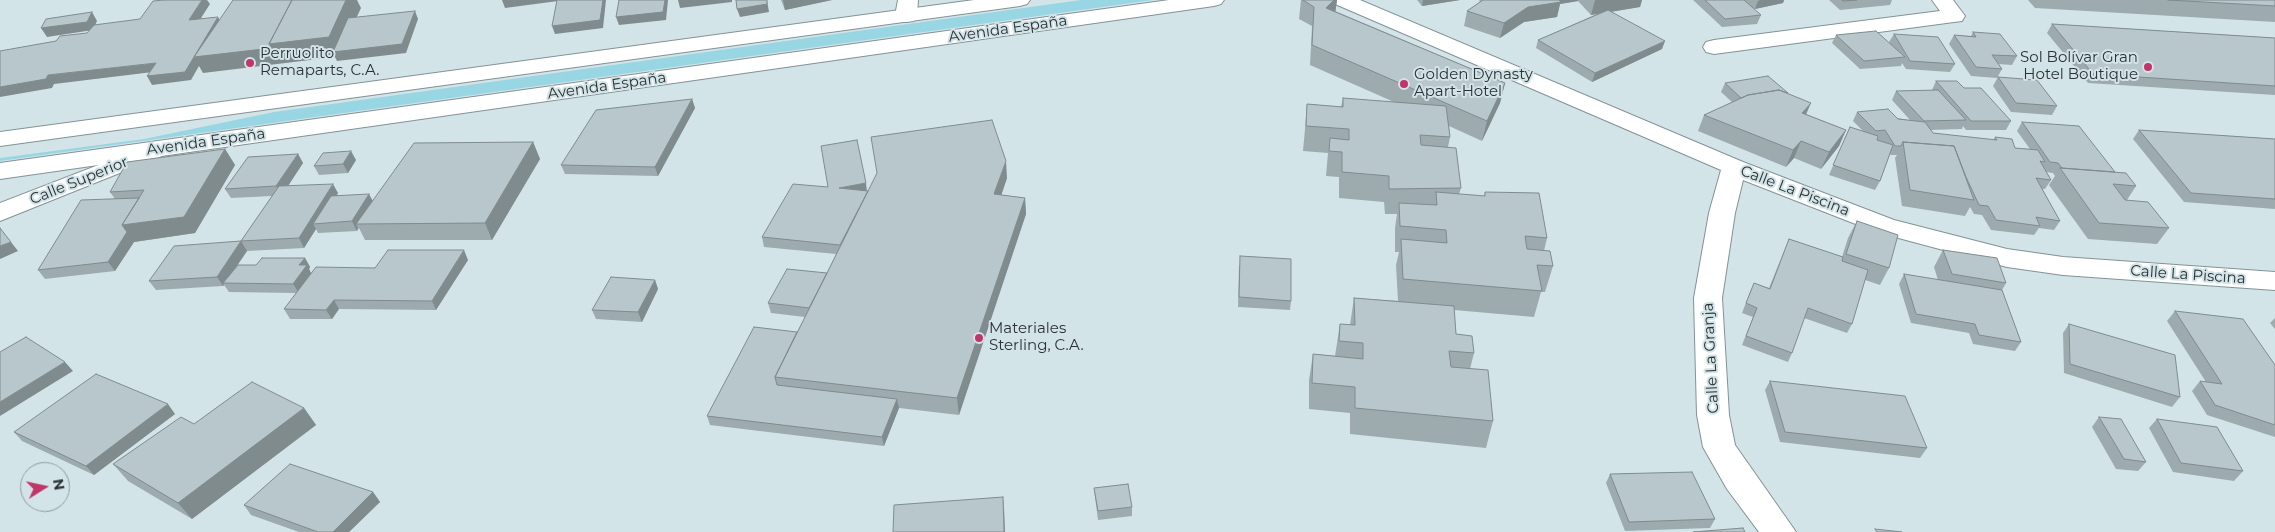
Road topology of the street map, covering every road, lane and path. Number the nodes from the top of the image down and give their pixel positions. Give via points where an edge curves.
1 (1020, 0) edge
2 (1214, 0) edge
3 (1342, 0) edge
4 (1942, 0) edge
5 (907, 8) edge
6 (1714, 47) dead end
7 (0, 139) edge
8 (158, 149) junction
9 (1734, 167) junction
10 (0, 171) edge
11 (0, 213) edge
12 (2275, 281) edge
13 (1779, 532) edge

1 - 5 main road, Avenida España
2 - 8 main road, Avenida España
3 - 9 main road, Calle La Piscina
4 - 6 main road via 1954,16
5 - 7 main road, Avenida España
8 - 10 main road, Avenida España
8 - 11 main road, Calle Superior
9 - 12 main road, Calle La Piscina via 1885,226 2007,258 2063,266
9 - 13 main road, Calle La Granja via 1722,212 1708,298 1713,414 1719,447 1738,480

